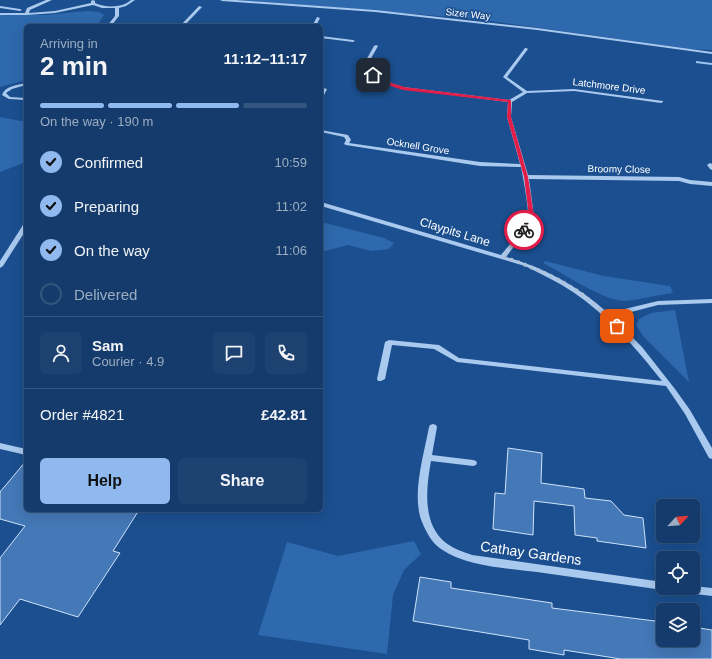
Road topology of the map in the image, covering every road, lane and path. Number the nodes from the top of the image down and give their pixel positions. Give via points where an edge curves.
1 (48, 0) edge
2 (133, 0) edge
3 (222, 0) edge
4 (94, 2) edge
5 (0, 7) edge
6 (117, 7) junction
7 (200, 7) dead end
8 (27, 13) junction
9 (0, 14) edge
10 (318, 18) dead end
11 (111, 24) edge
12 (184, 24) edge
13 (315, 24) edge
14 (323, 37) edge
15 (353, 41) dead end
16 (376, 46) dead end
17 (526, 49) dead end
18 (712, 53) edge
19 (24, 84) edge
20 (325, 89) dead end
21 (323, 92) edge
22 (526, 92) junction
23 (2, 93) edge
24 (24, 99) edge
25 (510, 101) junction
26 (661, 102) dead end
27 (323, 131) edge
28 (523, 166) junction
29 (526, 177) junction
30 (712, 184) edge
31 (323, 205) edge
32 (23, 236) edge
33 (503, 257) junction
34 (0, 266) edge
35 (712, 301) edge
36 (606, 316) junction
37 (381, 379) dead end
38 (668, 384) junction
39 (432, 426) dead end
40 (0, 446) edge
41 (24, 452) edge
42 (712, 456) edge
43 (428, 458) junction
44 (473, 463) dead end
45 (656, 585) edge
46 (700, 591) edge
47 (712, 592) edge

1 - 8 street via 28,9
2 - 6 street
3 - 18 street, Sizer Way via 375,11 537,29
4 - 6 street via 100,7
4 - 8 street via 55,12
5 - 8 street
6 - 11 street via 117,16
7 - 12 street
8 - 9 street
10 - 13 street
14 - 15 street
16 - 25 street via 363,68 383,82 403,88
17 - 22 street via 505,77
19 - 23 street
20 - 21 street
22 - 25 street, Latchmore Drive
22 - 26 street, Latchmore Drive via 574,90
23 - 24 street via 9,98
25 - 28 street via 509,117
27 - 28 street, Ocknell Grove via 346,136 349,140 346,144 480,164
28 - 29 street
29 - 30 street, Broomy Close via 679,178
29 - 33 street via 531,216 528,224
31 - 33 street, Claypits Lane
32 - 34 street
33 - 36 street, Claypits Lane via 558,280 583,296
35 - 36 street via 658,303
36 - 38 street, Claypits Lane via 628,336
37 - 38 street via 389,342 436,347 457,360
38 - 42 street, Claypits Lane
39 - 43 street, Cathay Gardens
40 - 41 street
43 - 44 street
43 - 45 street, Cathay Gardens via 421,497 424,517 433,535 444,546 471,559
46 - 47 street

